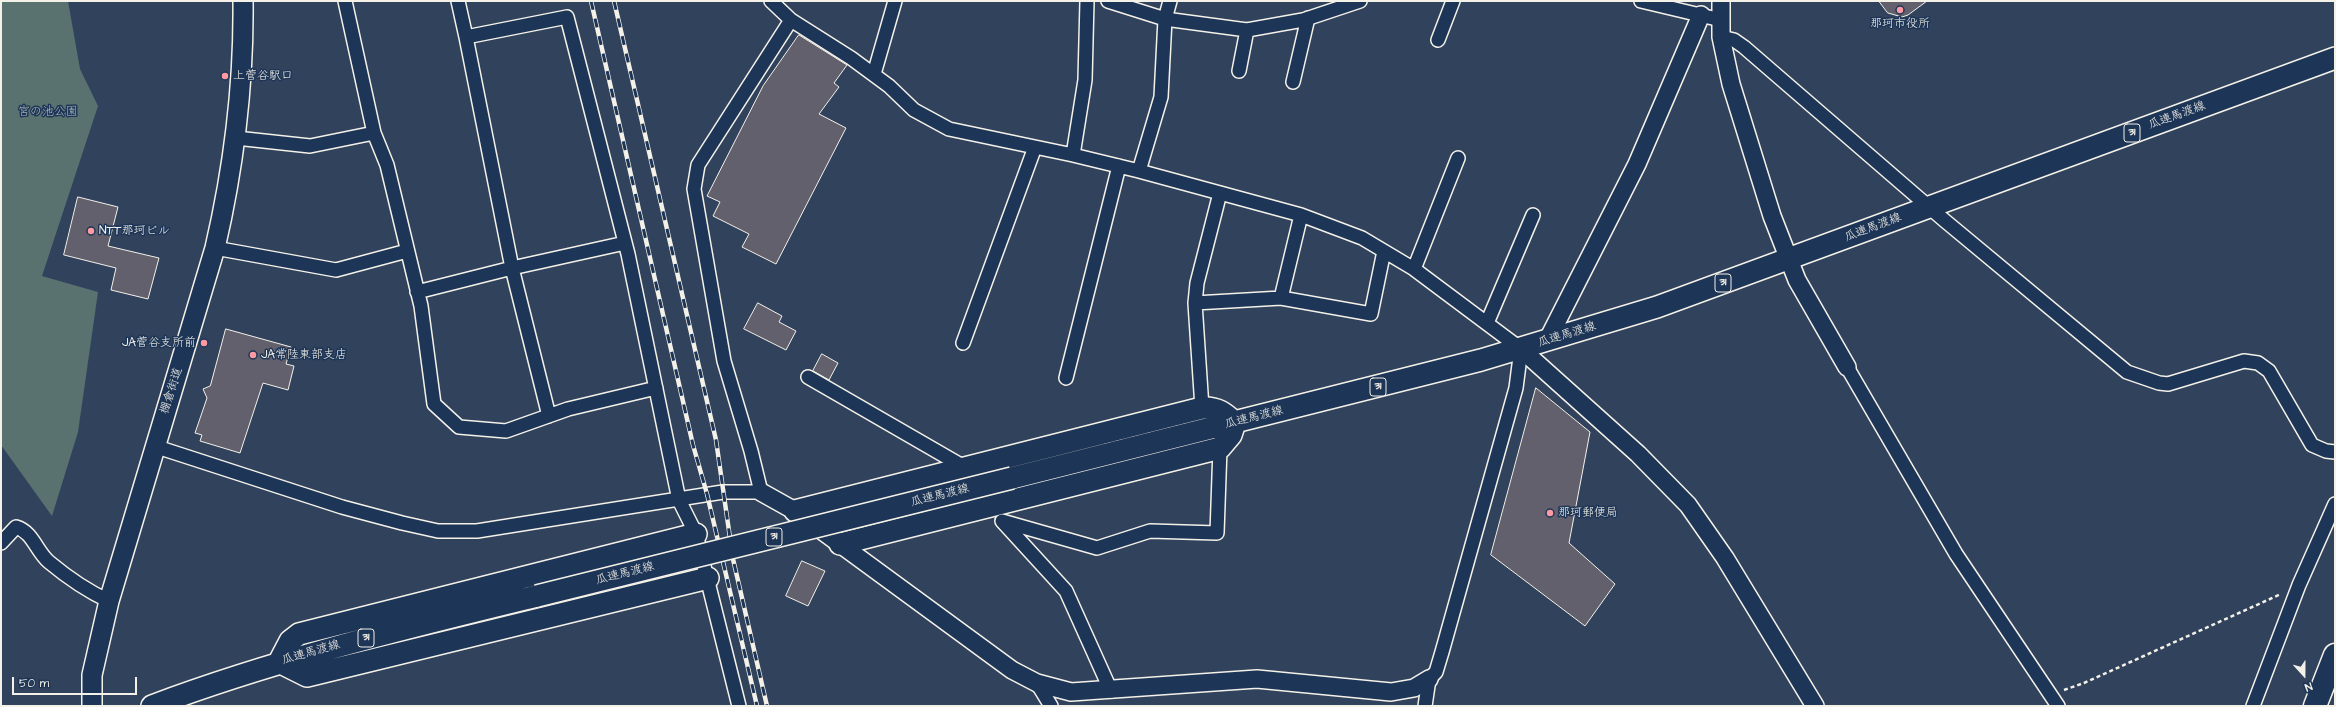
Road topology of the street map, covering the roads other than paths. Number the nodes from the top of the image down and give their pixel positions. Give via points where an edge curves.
1 (243, 1) edge
2 (346, 1) edge
3 (458, 1) edge
4 (771, 1) edge
5 (895, 1) edge
6 (1087, 1) edge
7 (1108, 1) edge
8 (1170, 1) edge
9 (1360, 1) edge
10 (1453, 1) edge
11 (1641, 1) edge
12 (1721, 1) edge
13 (1701, 15) junction
14 (1308, 18) junction
15 (1165, 19) junction
16 (791, 20) junction
17 (1721, 20) junction
18 (1247, 30) junction
19 (1721, 37) junction
20 (466, 38) junction
21 (1438, 40) dead end
22 (2335, 58) edge
23 (1238, 71) dead end
24 (874, 74) junction
25 (1293, 82) dead end
26 (374, 133) junction
27 (236, 138) junction
28 (1035, 147) junction
29 (1073, 155) junction
30 (1458, 158) dead end
31 (1119, 166) junction
32 (1139, 171) junction
33 (1220, 193) junction
34 (1929, 207) junction
35 (1301, 215) junction
36 (1533, 215) dead end
37 (626, 243) junction
38 (215, 248) junction
39 (1384, 250) junction
40 (407, 251) junction
41 (1789, 260) junction
42 (512, 268) junction
43 (1414, 269) junction
44 (417, 292) junction
45 (1281, 298) junction
46 (1196, 304) junction
47 (1487, 323) junction
48 (1547, 341) junction
49 (963, 342) dead end
50 (1521, 349) junction
51 (1848, 367) joint
52 (808, 377) dead end
53 (1066, 378) dead end
54 (656, 388) junction
55 (1202, 408) junction
56 (549, 416) junction
57 (1235, 423) junction
58 (154, 446) junction
59 (1220, 448) junction
60 (2335, 452) edge
61 (964, 466) junction
62 (760, 492) junction
63 (679, 500) junction
64 (2335, 504) edge
65 (982, 508) junction
66 (794, 511) junction
67 (1002, 521) junction
68 (696, 534) junction
69 (1, 543) edge
70 (840, 544) junction
71 (708, 578) junction
72 (109, 601) junction
73 (2335, 655) edge
74 (279, 662) junction
75 (1429, 678) junction
76 (1037, 683) junction
77 (1111, 691) junction
78 (92, 706) edge
79 (152, 706) edge
80 (739, 706) edge
81 (1051, 706) edge
82 (1425, 706) edge
83 (1815, 706) edge
84 (2058, 706) edge
85 (2253, 706) edge
86 (2315, 706) edge

1 - 27 main road, 棚倉街道 via 241,85
2 - 26 street
3 - 20 street
4 - 16 street
5 - 24 street
6 - 29 street via 1085,80
7 - 15 street
8 - 15 street
9 - 14 street
10 - 21 street
11 - 13 street
12 - 17 street
13 - 17 street
13 - 48 street via 1637,164
14 - 18 street
14 - 25 street
15 - 18 street
15 - 32 street via 1161,97
16 - 24 street
16 - 62 street via 698,165 694,189 724,361 751,451
17 - 19 street
18 - 23 street
19 - 34 street via 1734,40 1744,47
19 - 41 street via 1753,160
20 - 37 street via 567,17
20 - 42 street
22 - 34 main road, 瓜連馬渡線 / 31
24 - 28 street via 914,110 949,129
26 - 27 street via 310,146
26 - 40 street via 387,165
27 - 38 main road, 棚倉街道 via 227,198
28 - 29 street
28 - 49 street
29 - 31 street
30 - 43 street
31 - 32 street
31 - 53 street
32 - 33 street
33 - 35 street
33 - 46 street via 1197,283
34 - 41 main road, 瓜連馬渡線 / 31
34 - 60 street via 2127,372 2159,384 2168,384 2244,361 2258,363 2269,371 2312,446
35 - 39 street via 1362,238
35 - 45 street
36 - 47 street
37 - 42 street
37 - 54 street
38 - 40 street via 336,270
38 - 58 main road, 棚倉街道
39 - 43 street
39 - 45 street via 1370,314
40 - 44 street
41 - 48 main road, 瓜連馬渡線 / 31 via 1657,307
41 - 51 street via 1797,280
42 - 44 street
42 - 56 street
43 - 47 street
44 - 56 street via 434,404 459,427 506,431
45 - 46 street
46 - 55 street
47 - 50 street
48 - 50 main road, 瓜連馬渡線 / 31
50 - 57 main road, 瓜連馬渡線 / 31
50 - 75 street via 1516,388 1442,652 1436,672
50 - 83 street via 1638,454 1688,505 1725,558
51 - 84 street via 1956,554
52 - 61 street
54 - 56 street
54 - 63 street
55 - 57 main road via 1213,407
55 - 61 main road
57 - 59 main road via 1231,435
57 - 74 main road, 瓜連馬渡線 / 31, bridge via 346,643
58 - 63 street via 342,507 438,531 477,531
58 - 72 main road, 棚倉街道
59 - 65 main road
59 - 67 street via 1216,533 1150,531 1097,548
61 - 66 main road
62 - 63 street via 723,492
62 - 66 street
63 - 68 street
64 - 85 street via 2299,585
65 - 67 street
65 - 70 main road
66 - 70 street
67 - 77 street via 1066,591
68 - 71 street
68 - 74 main road via 299,634 290,641
69 - 72 street via 16,527 24,530 47,561 87,590
70 - 76 street via 981,648
71 - 74 main road via 307,676
71 - 80 street
72 - 78 main road, 棚倉街道 via 92,675
73 - 86 highway
74 - 79 main road, 瓜連馬渡線 / 31
75 - 77 street via 1414,688 1391,692 1256,679
75 - 82 street
76 - 77 street via 1071,692
76 - 81 street

